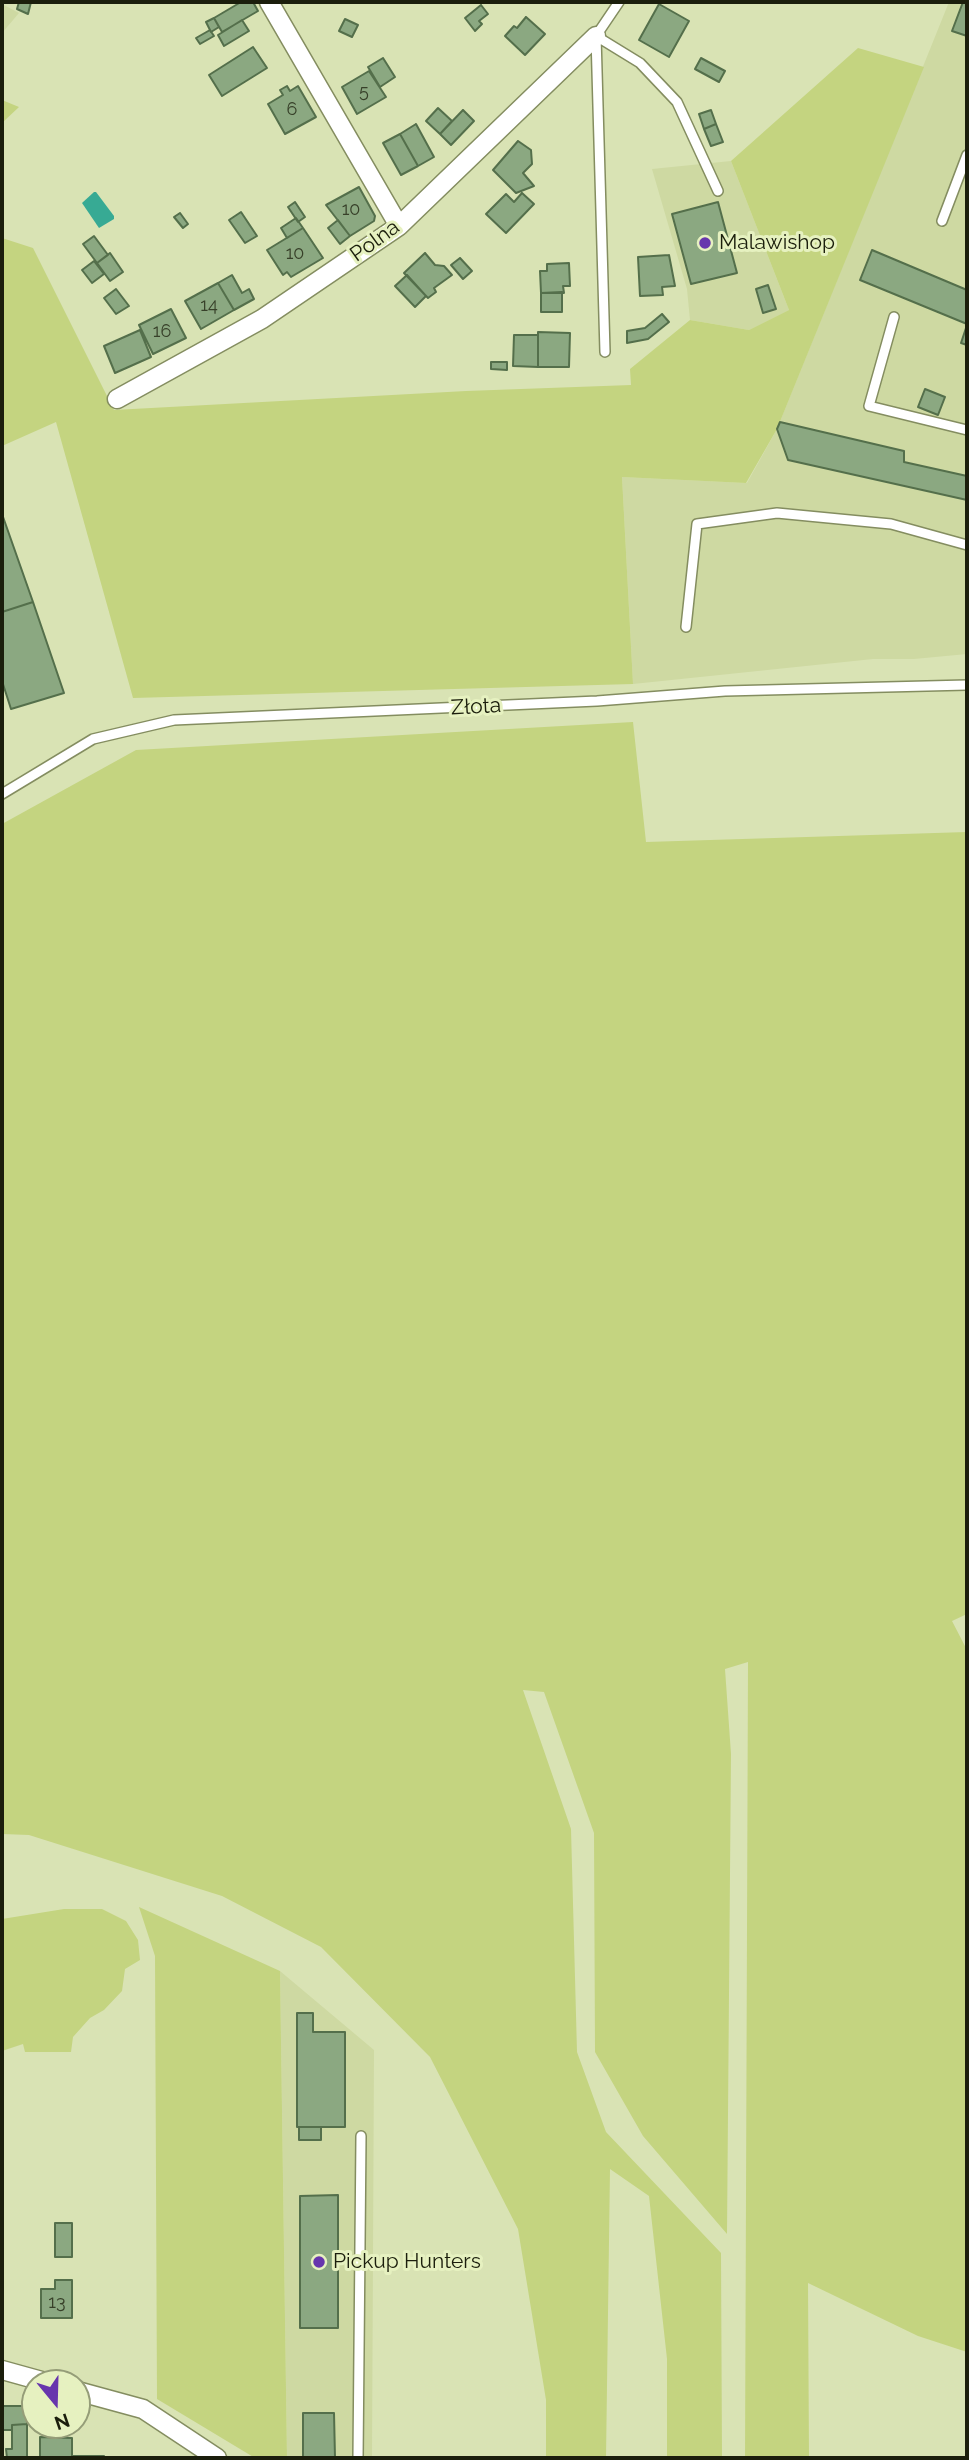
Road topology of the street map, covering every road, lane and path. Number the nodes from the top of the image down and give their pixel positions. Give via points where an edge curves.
1 (269, 2) edge
2 (619, 2) edge
3 (596, 36) junction
4 (967, 155) edge
5 (719, 191) dead end
6 (942, 221) dead end
7 (399, 226) junction
8 (894, 317) dead end
9 (605, 352) dead end
10 (117, 399) dead end
11 (967, 430) edge
12 (967, 545) edge
13 (686, 627) dead end
14 (967, 685) edge
15 (2, 794) edge
16 (361, 2136) dead end
17 (2, 2370) edge
18 (21, 2375) edge
19 (91, 2395) edge
20 (217, 2458) edge
21 (358, 2458) edge

1 - 7 street
2 - 3 lane
3 - 5 lane via 640,63 677,102
3 - 7 street, Polna
3 - 9 lane
4 - 6 lane
7 - 10 street, Polna via 262,319
8 - 11 lane via 869,406
12 - 13 lane via 891,524 777,513 697,524
14 - 15 lane, Złota via 725,691 174,720 93,739
16 - 21 lane
17 - 18 street
19 - 20 street via 143,2409

